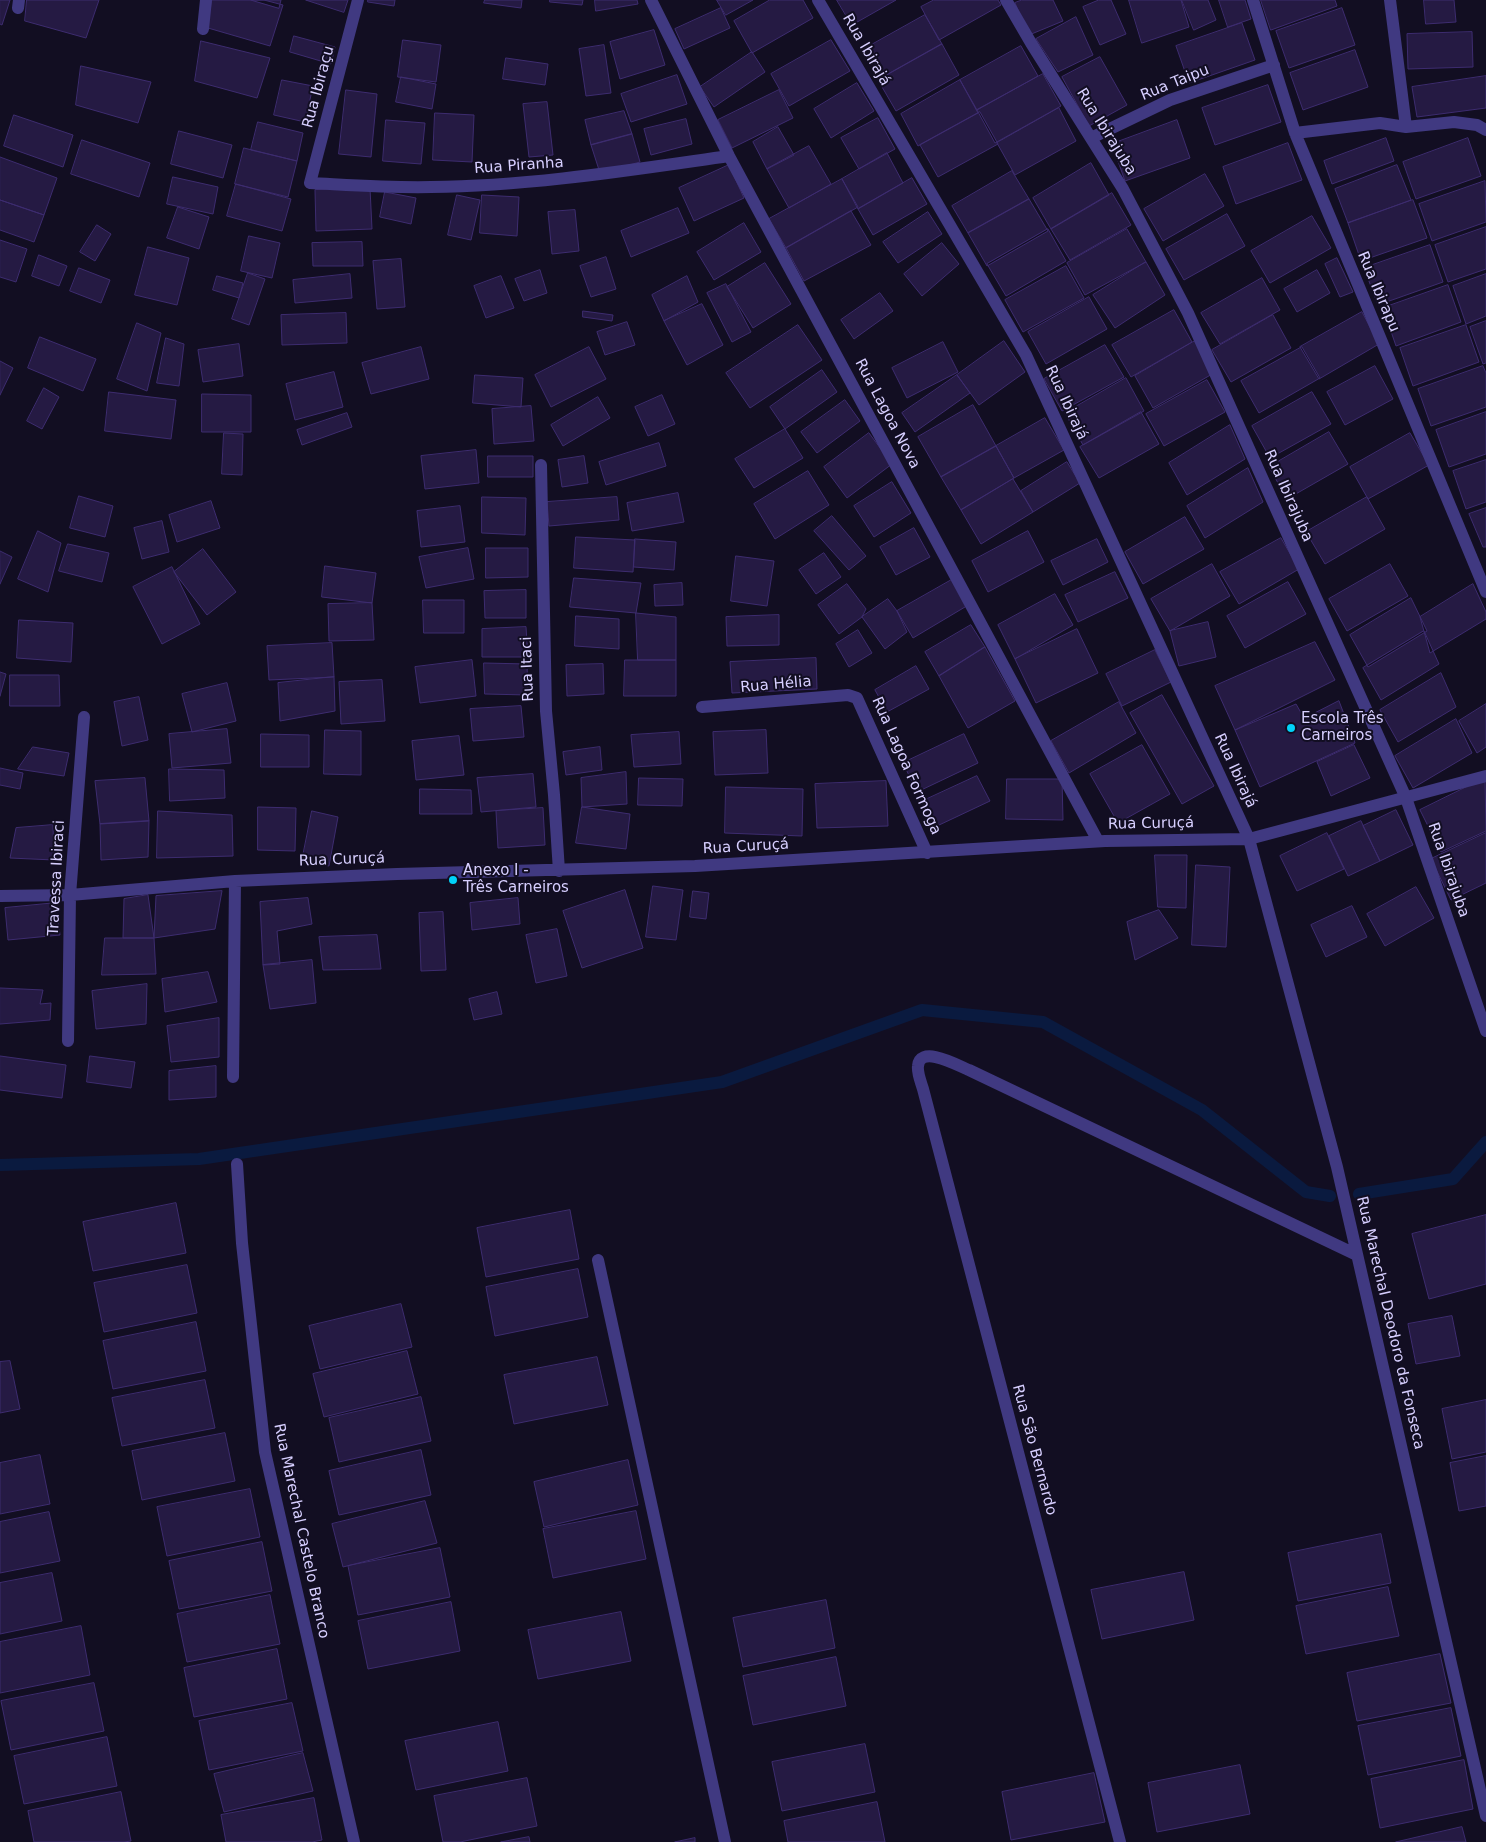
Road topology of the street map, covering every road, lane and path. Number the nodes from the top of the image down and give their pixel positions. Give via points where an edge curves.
1 (206, 0) edge
2 (358, 0) edge
3 (651, 0) edge
4 (818, 0) edge
5 (1006, 0) edge
6 (1253, 0) edge
7 (1390, 0) edge
8 (203, 29) dead end
9 (1274, 65) junction
10 (1406, 127) junction
11 (1486, 130) edge
12 (1294, 133) junction
13 (1091, 138) junction
14 (729, 156) junction
15 (310, 183) joint
16 (541, 465) dead end
17 (1486, 592) edge
18 (853, 695) joint
19 (702, 707) dead end
20 (84, 717) dead end
21 (1486, 776) edge
22 (1406, 798) junction
23 (1249, 839) junction
24 (1098, 841) junction
25 (927, 852) junction
26 (558, 871) junction
27 (235, 881) junction
28 (70, 895) junction
29 (0, 896) edge
30 (1486, 1031) edge
31 (68, 1041) dead end
32 (233, 1077) dead end
33 (237, 1164) dead end
34 (1357, 1255) junction
35 (598, 1260) dead end
36 (1486, 1816) edge
37 (354, 1842) edge
38 (726, 1842) edge
39 (1120, 1842) edge

1 - 8 street
2 - 15 street, Rua Ibiraçu
3 - 14 street, Rua Lagoa Nova
4 - 23 street, Rua Ibirajá via 1026,354
5 - 13 street, Rua Ibirajuba
6 - 9 street, Rua Ibirapu
7 - 10 street
9 - 12 street, Rua Ibirapu
9 - 13 street, Rua Taipu via 1170,100
10 - 11 street via 1454,122 1477,125
10 - 12 street via 1380,123
12 - 17 street, Rua Ibirapu
13 - 22 street, Rua Ibirajuba via 1123,189 1188,313
14 - 15 street, Rua Piranha via 587,177 504,184 431,188
14 - 24 street, Rua Lagoa Nova
16 - 26 street, Rua Itaci via 546,711
18 - 19 street, Rua Hélia
18 - 25 street, Rua Lagoa Formoga
20 - 28 street, Travessa Ibiraci
21 - 22 street, Rua Curuçá
22 - 23 street, Rua Curuçá
22 - 30 street, Rua Ibirajuba
23 - 24 street, Rua Curuçá
23 - 34 street, Rua Marechal Deodoro da Fonseca via 1337,1166
24 - 25 street, Rua Curuçá
25 - 26 street, Rua Curuçá
26 - 27 street, Rua Curuçá
27 - 28 street, Rua Curuçá
27 - 32 street
28 - 29 street, Rua Curuçá
28 - 31 street, Travessa Ibiraci
33 - 37 street, Rua Marechal Castelo Branco via 243,1253 265,1452
34 - 36 street, Rua Marechal Deodoro da Fonseca
34 - 39 street, Rua São Bernardo via 969,1070 935,1056 927,1056 917,1067
35 - 38 street

